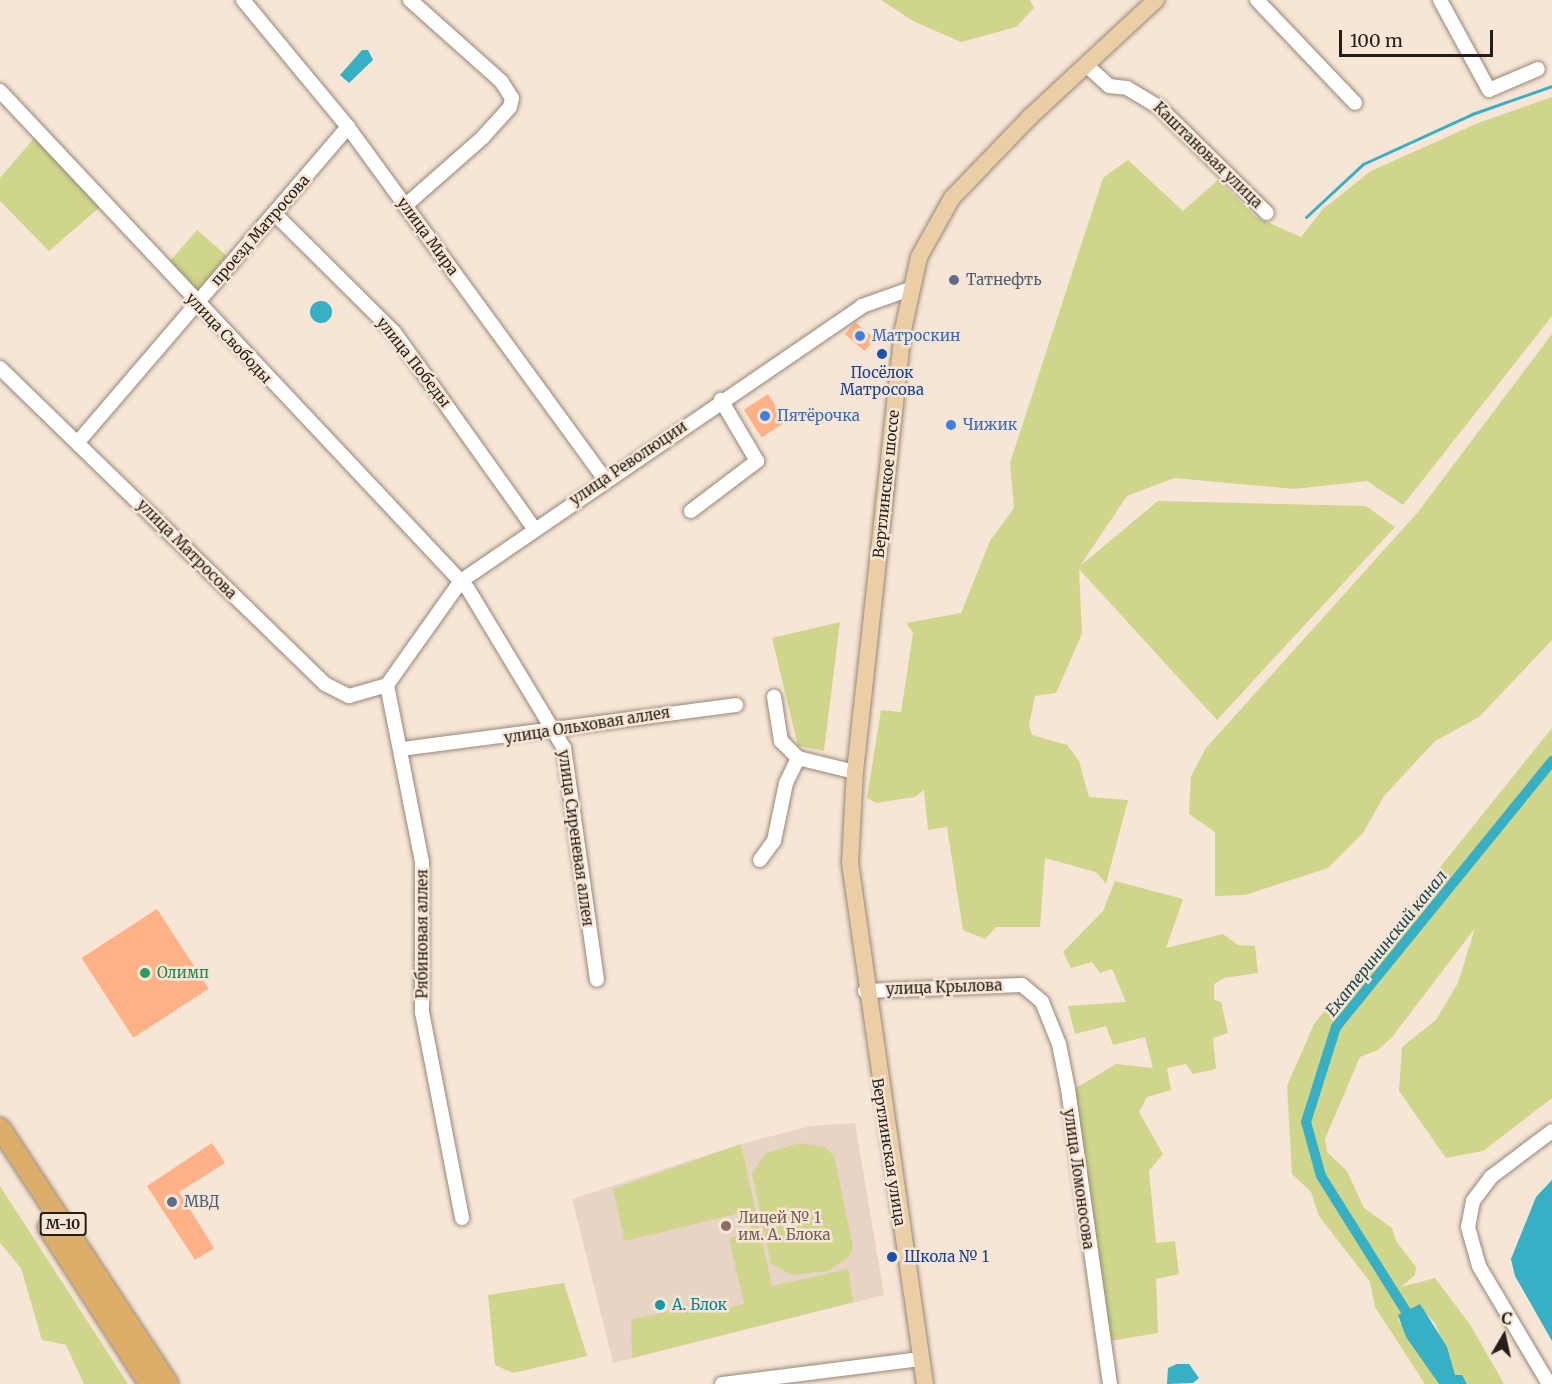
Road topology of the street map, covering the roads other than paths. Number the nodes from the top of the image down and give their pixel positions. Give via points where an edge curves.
1 (243, 0) edge
2 (410, 0) edge
3 (1156, 0) edge
4 (1257, 0) edge
5 (1440, 0) edge
6 (1086, 65) junction
7 (1538, 69) dead end
8 (0, 92) edge
9 (1355, 103) dead end
10 (348, 127) junction
11 (406, 205) junction
12 (1267, 213) dead end
13 (275, 214) junction
14 (910, 289) junction
15 (196, 302) junction
16 (0, 368) edge
17 (722, 400) junction
18 (78, 442) junction
19 (605, 480) junction
20 (691, 511) dead end
21 (533, 527) junction
22 (461, 581) junction
23 (387, 685) junction
24 (774, 697) dead end
25 (736, 705) dead end
26 (558, 732) junction
27 (402, 749) junction
28 (798, 758) junction
29 (855, 772) junction
30 (760, 860) dead end
31 (597, 980) dead end
32 (1022, 985) joint
33 (865, 991) junction
34 (0, 1128) edge
35 (1552, 1131) edge
36 (0, 1151) edge
37 (462, 1218) dead end
38 (921, 1359) junction
39 (826, 1379) edge
40 (149, 1384) edge
41 (168, 1384) edge
42 (722, 1384) edge
43 (925, 1384) edge
44 (1110, 1384) edge
45 (1549, 1384) edge

1 - 10 street, улица Мира
2 - 11 street via 501,81 512,98 510,107 483,137
3 - 6 main road, Вертлинское шоссе
4 - 9 street
5 - 7 street via 1454,17 1488,90
6 - 12 street, Каштановая улица via 1109,86 1127,88 1159,106
6 - 14 main road, Вертлинское шоссе via 990,156 952,198 924,244
8 - 15 street, улица Свободы
10 - 11 street, улица Мира
10 - 13 street, проезд Матросова
11 - 19 street, улица Мира
13 - 15 street, проезд Матросова
13 - 21 street, улица Победы via 394,332
14 - 17 street, улица Революции via 862,306
14 - 29 main road, Вертлинское шоссе
15 - 18 street, проезд Матросова
15 - 22 street, улица Свободы
16 - 18 street, улица Матросова
17 - 19 street, улица Революции
17 - 20 street via 757,461
18 - 23 street, улица Матросова via 325,684 349,696
19 - 21 street, улица Революции
21 - 22 street, улица Революции
22 - 23 street, улица Революции
22 - 26 street, улица Сиреневая аллея
23 - 27 street, Рябиновая аллея
24 - 28 street via 781,741
25 - 26 street, улица Ольховая аллея via 662,712
26 - 27 street, улица Ольховая аллея
26 - 31 street, улица Сиреневая аллея
27 - 37 street, Рябиновая аллея via 422,861 420,994
28 - 29 street
28 - 30 street via 786,783 774,841
29 - 33 main road, Вертлинское шоссе via 849,863
32 - 33 street, улица Крылова
32 - 44 street, улица Ломоносова via 1042,1002 1059,1044
33 - 38 main road, Вертлинская улица
34 - 41 highway, М-10
35 - 45 street via 1485,1184 1473,1202 1468,1227 1479,1266
36 - 40 highway, М-10
38 - 39 street
38 - 43 main road, Вертлинская улица
39 - 42 street via 810,1371

